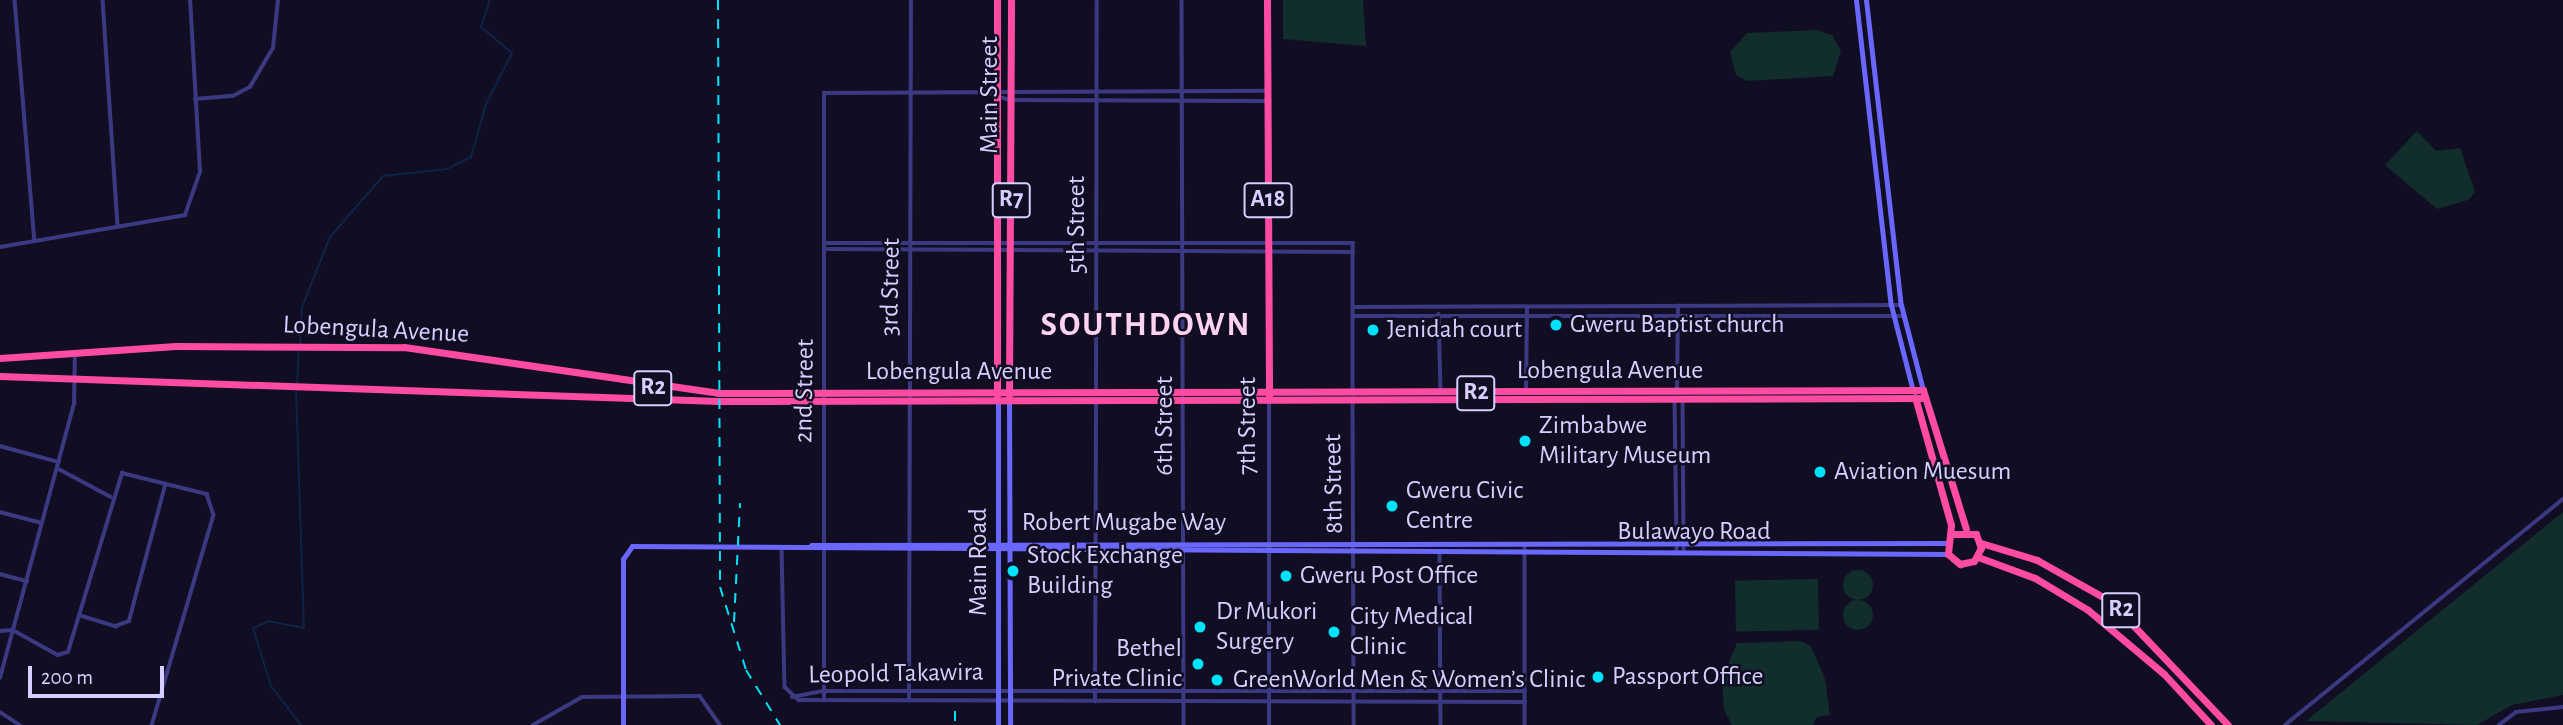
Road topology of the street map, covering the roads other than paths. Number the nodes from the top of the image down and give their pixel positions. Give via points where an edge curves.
1 (15, 0) edge
2 (103, 0) edge
3 (190, 0) edge
4 (278, 0) edge
5 (911, 0) edge
6 (997, 0) edge
7 (1011, 0) edge
8 (1097, 0) edge
9 (1182, 0) edge
10 (1267, 0) edge
11 (1856, 0) edge
12 (1866, 0) edge
13 (997, 43) junction
14 (1011, 43) junction
15 (1097, 90) junction
16 (1011, 91) junction
17 (1184, 91) junction
18 (1268, 91) junction
19 (912, 92) junction
20 (985, 93) junction
21 (997, 94) junction
22 (195, 99) junction
23 (1010, 100) junction
24 (1097, 101) junction
25 (1184, 101) junction
26 (1268, 101) junction
27 (996, 147) junction
28 (1011, 148) junction
29 (997, 196) junction
30 (1011, 197) junction
31 (118, 226) junction
32 (34, 241) junction
33 (1185, 241) junction
34 (911, 242) junction
35 (1011, 242) junction
36 (1096, 242) junction
37 (1267, 242) junction
38 (826, 243) junction
39 (997, 246) junction
40 (0, 247) edge
41 (911, 249) junction
42 (826, 250) junction
43 (1011, 251) junction
44 (1095, 251) junction
45 (1184, 251) junction
46 (1267, 251) junction
47 (1353, 252) junction
48 (997, 298) junction
49 (1010, 298) junction
50 (1835, 305) junction
51 (1891, 305) junction
52 (1901, 305) junction
53 (1527, 306) junction
54 (1606, 306) junction
55 (1678, 306) junction
56 (1354, 307) junction
57 (1439, 307) junction
58 (1482, 307) junction
59 (1606, 314) junction
60 (1678, 314) junction
61 (1439, 315) junction
62 (1482, 315) junction
63 (1527, 315) junction
64 (1835, 315) junction
65 (1354, 316) junction
66 (1893, 316) junction
67 (1903, 316) junction
68 (997, 339) junction
69 (1010, 339) junction
70 (75, 353) junction
71 (0, 358) edge
72 (0, 376) edge
73 (75, 379) junction
74 (1679, 393) junction
75 (1924, 394) junction
76 (1914, 395) junction
77 (908, 396) junction
78 (998, 396) junction
79 (1009, 396) junction
80 (1184, 396) junction
81 (1353, 396) junction
82 (1441, 396) junction
83 (1526, 396) junction
84 (823, 397) junction
85 (1096, 397) junction
86 (1269, 397) junction
87 (0, 446) edge
88 (59, 462) junction
89 (57, 468) junction
90 (165, 486) junction
91 (111, 497) junction
92 (2563, 499) edge
93 (0, 512) edge
94 (42, 523) junction
95 (1966, 529) junction
96 (1952, 534) junction
97 (910, 541) junction
98 (823, 542) junction
99 (1010, 542) junction
100 (1269, 542) junction
101 (1681, 542) junction
102 (1916, 542) junction
103 (1947, 543) junction
104 (1981, 543) junction
105 (1440, 544) junction
106 (782, 546) junction
107 (808, 546) junction
108 (998, 546) junction
109 (1184, 546) junction
110 (1096, 547) junction
111 (1354, 547) junction
112 (1525, 548) junction
113 (823, 550) junction
114 (909, 550) junction
115 (1009, 550) junction
116 (1269, 550) junction
117 (1440, 551) junction
118 (1681, 551) junction
119 (1917, 551) junction
120 (1948, 554) junction
121 (1978, 557) junction
122 (0, 574) edge
123 (27, 581) junction
124 (79, 615) junction
125 (13, 630) junction
126 (0, 631) edge
127 (0, 678) edge
128 (824, 691) junction
129 (1441, 691) junction
130 (1525, 691) junction
131 (910, 692) junction
132 (999, 692) junction
133 (1010, 692) junction
134 (1095, 692) junction
135 (1184, 692) junction
136 (1269, 692) junction
137 (1354, 692) junction
138 (623, 696) junction
139 (792, 697) junction
140 (824, 701) junction
141 (909, 701) junction
142 (1095, 702) junction
143 (1184, 702) junction
144 (1354, 702) junction
145 (1441, 702) junction
146 (1525, 702) junction
147 (998, 703) junction
148 (1010, 703) junction
149 (1268, 703) junction
150 (2563, 707) edge
151 (0, 712) edge
152 (20, 725) edge
153 (152, 725) edge
154 (533, 725) edge
155 (623, 725) edge
156 (720, 725) edge
157 (999, 725) edge
158 (1010, 725) edge
159 (1184, 725) edge
160 (1269, 725) edge
161 (1354, 725) edge
162 (1441, 725) edge
163 (1525, 725) edge
164 (2210, 725) edge
165 (2228, 725) edge
166 (2285, 725) edge
167 (2499, 725) edge

1 - 32 street
2 - 31 street
3 - 22 street
4 - 22 street via 275,40 250,87 233,96
5 - 19 street, 3rd Street
6 - 13 highway, Main Street / R7
7 - 14 highway, Main Street / R7
8 - 15 street, 5th Street
9 - 17 street, 6th Street
10 - 18 highway, 7th Street / A18
11 - 51 street
12 - 52 street
13 - 14 highway
13 - 21 highway, Main Street / R7
14 - 16 highway, Main Street / R7
15 - 16 street
15 - 17 street
15 - 24 street, 5th Street
16 - 21 street
16 - 23 highway, Main Street / R7
17 - 18 street
17 - 25 street, 6th Street
18 - 26 highway, 7th Street / A18
19 - 20 street
19 - 34 street, 3rd Street
19 - 38 street, 2nd Street via 824,93
20 - 21 street
20 - 21 street
21 - 23 street
21 - 27 highway, Main Street / R7
22 - 31 street via 200,172 190,208 172,221
23 - 24 street
23 - 28 highway, Main Street / R7
24 - 25 street
24 - 36 street, 5th Street
25 - 26 street
25 - 33 street, 6th Street
26 - 37 highway, 7th Street / A18
27 - 28 highway
27 - 29 highway, Main Street / R7
28 - 30 highway, Main Street / R7
29 - 30 highway
29 - 39 highway, Main Street / R7
30 - 35 highway, Main Street / R7
31 - 32 street
32 - 40 street
33 - 36 street
33 - 37 street
33 - 45 street, 6th Street
34 - 38 street
34 - 39 street
34 - 41 street, 3rd Street
35 - 36 street
35 - 39 street
35 - 43 highway, Main Street / R7
36 - 44 street, 5th Street
37 - 46 highway, 7th Street / A18
37 - 47 street, 8th Street via 1353,243
38 - 42 street, 2nd Street
39 - 41 street
39 - 43 street
39 - 48 highway, Main Street / R7
41 - 42 street
41 - 77 street, 3rd Street
42 - 84 street, 2nd Street
43 - 44 street
43 - 49 highway, Main Street / R7
44 - 45 street
44 - 85 street, 5th Street
45 - 46 street
45 - 80 street, 6th Street
46 - 47 street
46 - 86 highway, 7th Street / A18
47 - 56 street, 8th Street
48 - 49 highway
48 - 68 highway, Main Street / R7
49 - 69 highway, Main Street / R7
50 - 51 street
50 - 55 street
50 - 64 street
51 - 52 street
51 - 66 street
52 - 67 street
53 - 54 street
53 - 58 street
53 - 63 street
54 - 55 street
54 - 59 street
55 - 60 street
56 - 57 street
56 - 65 street, 8th Street
57 - 58 street
57 - 61 street
58 - 62 street
59 - 60 street
59 - 63 street
60 - 64 street
60 - 74 street
61 - 62 street
61 - 65 street
61 - 82 street
62 - 63 street
63 - 83 street
64 - 66 street
65 - 81 street, 8th Street
66 - 67 street
66 - 76 street
67 - 75 street
68 - 69 highway
68 - 78 highway, Main Street / R7
69 - 79 highway, Main Street / R7
70 - 71 highway, Lobengula Avenue / R2
70 - 73 street
70 - 84 highway, Lobengula Avenue / R2 via 288,346 441,350 659,389
72 - 73 highway, Lobengula Avenue / R2
73 - 84 highway, Lobengula Avenue / R2
73 - 88 street
74 - 76 highway, Lobengula Avenue / R2
74 - 83 highway, Lobengula Avenue / R2
74 - 101 street
74 - 101 street
75 - 76 highway, Lobengula Avenue / R2
75 - 95 highway, R2
76 - 96 highway
77 - 78 highway, Lobengula Avenue / R2
77 - 84 highway, Lobengula Avenue / R2
77 - 97 street, 3rd Street
78 - 79 highway, Lobengula Avenue / R2
78 - 108 street, Main Road
79 - 85 highway, Lobengula Avenue / R2
79 - 99 street, Main Road
80 - 85 highway, Lobengula Avenue / R2
80 - 86 highway, Lobengula Avenue / R2
80 - 109 street, 6th Street
81 - 82 highway, Lobengula Avenue / R2
81 - 86 highway, Lobengula Avenue / R2
81 - 111 street, 8th Street
82 - 83 highway, Lobengula Avenue / R2
84 - 98 street, 2nd Street
85 - 110 street, 5th Street
86 - 100 street, 7th Street
87 - 88 street
88 - 89 street
89 - 91 street
89 - 94 street
90 - 91 street via 125,472
90 - 124 street via 129,621 116,626
90 - 153 street via 207,494 215,508
91 - 124 street
92 - 166 street
93 - 94 street
94 - 123 street
95 - 96 highway
95 - 104 highway, R2
96 - 103 highway
97 - 98 street, Robert Mugabe Way
97 - 108 street, Robert Mugabe Way
97 - 114 street, 3rd Street
98 - 107 street, Robert Mugabe Way
98 - 113 street, 2nd Street
99 - 108 street, Robert Mugabe Way
99 - 110 street, Robert Mugabe Way
99 - 115 street, Main Road
100 - 109 street, Robert Mugabe Way
100 - 111 street, Robert Mugabe Way
100 - 116 street, 7th Street
101 - 102 street, Bulawayo Road
101 - 112 street, Bulawayo Road
101 - 118 street
102 - 103 street, Bulawayo Road
102 - 119 street
103 - 120 highway
104 - 121 highway
104 - 165 highway, R2 via 2037,560 2110,601
105 - 111 street, Robert Mugabe Way
105 - 112 street, Bulawayo Road
105 - 117 street
106 - 107 street, Robert Mugabe Way
106 - 138 street, Robert Mugabe Way via 626,549
106 - 139 street via 785,687
107 - 113 street, Robert Mugabe Way
108 - 114 street, Robert Mugabe Way
108 - 115 street, Robert Mugabe Way
108 - 132 street, Main Road
109 - 110 street, Robert Mugabe Way
109 - 116 street, Robert Mugabe Way
109 - 135 street, 6th Street
110 - 115 street, Robert Mugabe Way
110 - 134 street, 5th Street
111 - 116 street, Robert Mugabe Way
111 - 117 street, Robert Mugabe Way
111 - 137 street, 8th Street
112 - 117 street, Bulawayo Road
112 - 118 street, Bulawayo Road
112 - 130 street
113 - 114 street, Robert Mugabe Way
113 - 128 street, 2nd Street
114 - 131 street, 3rd Street
115 - 133 street, Main Road
116 - 136 street, 7th Street
117 - 129 street
118 - 119 street, Bulawayo Road
119 - 120 street, Bulawayo Road
120 - 121 highway, R2 via 1965,564
121 - 164 highway, R2 via 2035,578 2088,610 2164,674
122 - 123 street
123 - 125 street
124 - 125 street via 62,656
125 - 126 street
125 - 127 street
128 - 131 street, Leopold Takawira
128 - 139 street, Leopold Takawira
128 - 140 street, 2nd Street
129 - 130 street, Leopold Takawira
129 - 137 street, Leopold Takawira
129 - 145 street
130 - 146 street
131 - 132 street, Leopold Takawira
131 - 141 street, 3rd Street
132 - 133 street, Leopold Takawira
132 - 147 street, Main Road
133 - 134 street, Leopold Takawira
133 - 148 street, Main Road
134 - 135 street, Leopold Takawira
134 - 142 street, 5th Street
135 - 136 street, Leopold Takawira
135 - 143 street, 6th Street
136 - 137 street, Leopold Takawira
136 - 149 street, 7th Street
137 - 144 street, 8th Street
138 - 154 street via 582,697
138 - 155 street, Robert Mugabe Way
138 - 156 street via 699,696
139 - 140 street, Leopold Takawira
140 - 141 street, Leopold Takawira
141 - 147 street, Leopold Takawira
142 - 143 street, Leopold Takawira
142 - 148 street, Leopold Takawira
143 - 149 street, Leopold Takawira
143 - 159 street, 6th Street
144 - 145 street, Leopold Takawira
144 - 149 street, Leopold Takawira
144 - 161 street, 8th Street
145 - 146 street, Leopold Takawira
145 - 162 street
146 - 163 street
147 - 148 street, Leopold Takawira
147 - 157 street, Main Road
148 - 158 street, Main Road
149 - 160 street, 7th Street
150 - 167 street via 2516,712
151 - 152 street

